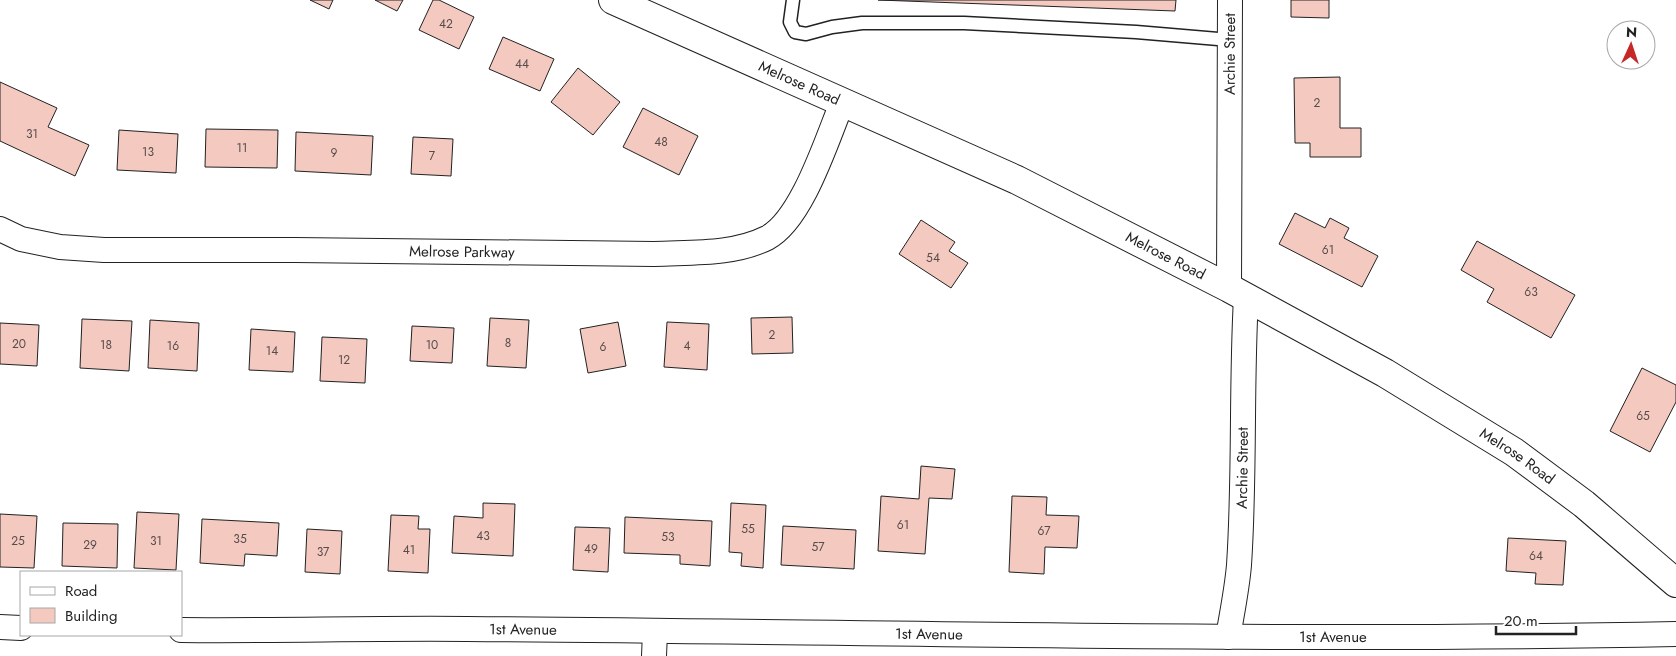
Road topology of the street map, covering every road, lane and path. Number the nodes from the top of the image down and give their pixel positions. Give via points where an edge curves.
1 (613, 0) edge
2 (793, 0) edge
3 (1230, 0) edge
4 (1230, 40) junction
5 (842, 103) junction
6 (0, 229) edge
7 (1237, 293) junction
8 (1676, 583) edge
9 (0, 627) edge
10 (20, 628) edge
11 (182, 630) edge
12 (655, 632) junction
13 (1676, 634) edge
14 (1228, 637) junction
15 (654, 656) edge

1 - 5 street, Melrose Road
2 - 4 lane via 790,22 795,32 806,34 862,23 964,23
3 - 4 street, Archie Street
4 - 7 street, Archie Street
5 - 6 street, Melrose Parkway via 806,190 787,221 767,238 738,248 654,254 104,250 60,247 21,239
5 - 7 street, Melrose Road via 1017,180
7 - 8 street, Melrose Road via 1385,373 1514,452 1584,504
7 - 14 street, Archie Street via 1243,349 1243,475 1238,567
9 - 10 street
11 - 12 street, 1st Avenue
12 - 14 street, 1st Avenue
12 - 15 street
13 - 14 street, 1st Avenue

